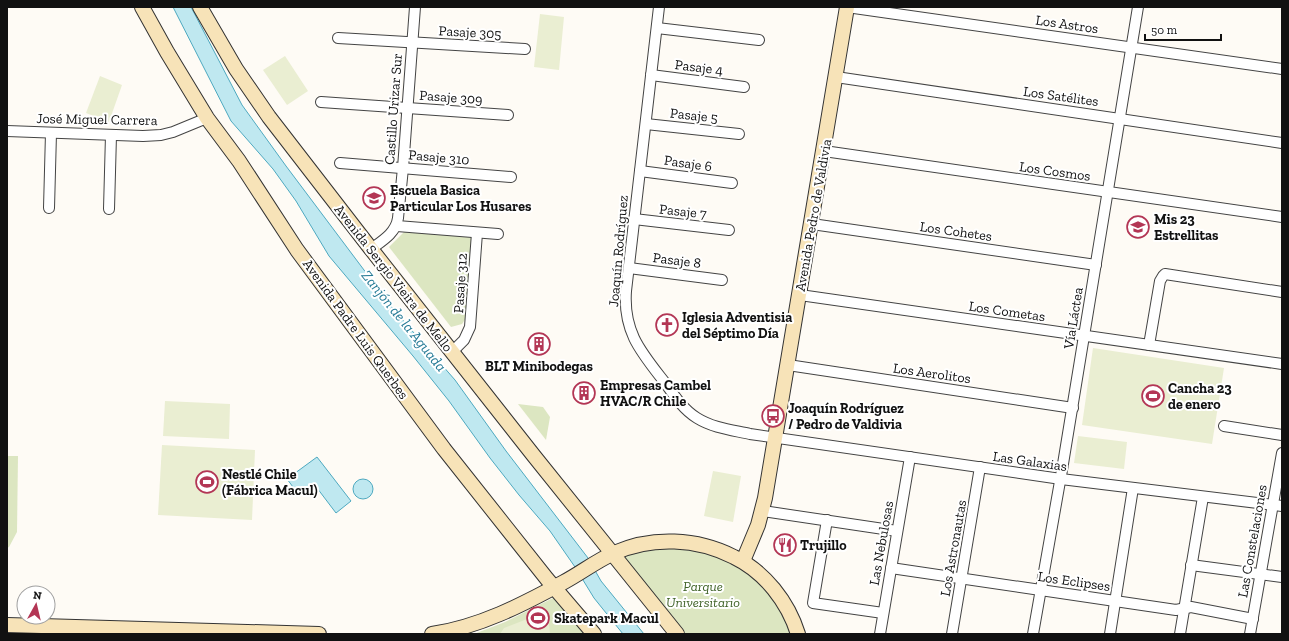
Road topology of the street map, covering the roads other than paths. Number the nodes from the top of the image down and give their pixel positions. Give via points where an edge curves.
1 (142, 7) edge
2 (200, 7) edge
3 (415, 7) edge
4 (659, 7) edge
5 (848, 7) edge
6 (1138, 7) edge
7 (657, 28) junction
8 (338, 38) dead end
9 (759, 40) dead end
10 (412, 43) junction
11 (1131, 47) junction
12 (526, 49) dead end
13 (1282, 69) edge
14 (651, 75) junction
15 (836, 77) junction
16 (744, 87) dead end
17 (321, 102) dead end
18 (408, 108) junction
19 (508, 115) dead end
20 (207, 118) junction
21 (1120, 119) junction
22 (646, 124) junction
23 (7, 131) edge
24 (51, 133) junction
25 (739, 134) dead end
26 (111, 135) junction
27 (1282, 143) edge
28 (824, 152) junction
29 (340, 163) dead end
30 (403, 168) junction
31 (640, 171) junction
32 (511, 177) dead end
33 (732, 183) dead end
34 (1108, 192) junction
35 (49, 208) dead end
36 (109, 209) dead end
37 (1282, 217) edge
38 (634, 220) junction
39 (812, 224) junction
40 (397, 226) junction
41 (729, 230) dead end
42 (477, 233) junction
43 (498, 234) dead end
44 (370, 249) junction
45 (1096, 265) junction
46 (629, 268) junction
47 (722, 280) dead end
48 (1282, 292) edge
49 (800, 295) junction
50 (1084, 336) junction
51 (1149, 345) junction
52 (452, 352) junction
53 (1282, 364) edge
54 (788, 365) junction
55 (1073, 408) junction
56 (1224, 426) dead end
57 (1282, 435) edge
58 (776, 438) junction
59 (1282, 453) edge
60 (910, 457) junction
61 (980, 468) junction
62 (1061, 479) junction
63 (1133, 488) junction
64 (1203, 496) junction
65 (1277, 506) edge
66 (763, 510) junction
67 (827, 520) junction
68 (897, 531) junction
69 (612, 554) junction
70 (743, 561) junction
71 (1191, 565) junction
72 (891, 568) junction
73 (1261, 574) junction
74 (1282, 577) edge
75 (962, 578) junction
76 (554, 588) junction
77 (1041, 590) junction
78 (1115, 601) junction
79 (1184, 609) junction
80 (883, 613) junction
81 (1253, 618) junction
82 (7, 625) edge
83 (319, 634) edge
84 (432, 634) edge
85 (594, 634) edge
86 (677, 634) edge
87 (798, 634) edge
88 (880, 634) edge
89 (952, 634) edge
90 (1033, 634) edge
91 (1110, 634) edge
92 (1180, 634) edge
93 (1250, 634) edge

1 - 20 main road, Avenida Padre Luis Querbes
2 - 44 main road, Avenida Sergio Vieira de Mello via 258,102
3 - 10 street, Castillo Urizar Sur
4 - 7 street, Joaquín Rodríguez
5 - 11 street, Los Astros
5 - 15 main road, Avenida Pedro de Valdivia
6 - 11 street, Vía Láctea
7 - 9 street
7 - 14 street, Joaquín Rodríguez
8 - 10 street, Pasaje 305
10 - 12 street, Pasaje 305
10 - 18 street, Castillo Urizar Sur
11 - 13 street, Los Astros
11 - 21 street, Vía Láctea
14 - 16 street, Pasaje 4
14 - 22 street, Joaquín Rodríguez
15 - 21 street, Los Satélites
15 - 28 main road, Avenida Pedro de Valdivia
17 - 18 street, Pasaje 309
18 - 19 street, Pasaje 309
18 - 30 street, Castillo Urizar Sur
20 - 26 street, José Miguel Carrera via 162,135
20 - 76 main road, Avenida Padre Luis Querbes via 298,250 444,450
21 - 27 street, Los Satélites
21 - 34 street, Vía Láctea
22 - 25 street, Pasaje 5
22 - 31 street, Joaquín Rodríguez
23 - 24 street, José Miguel Carrera
24 - 26 street, José Miguel Carrera
24 - 35 street
26 - 36 street
28 - 34 street, Los Cosmos
28 - 39 main road, Avenida Pedro de Valdivia
29 - 30 street, Pasaje 310
30 - 32 street, Pasaje 310
30 - 40 street, Castillo Urizar Sur
31 - 33 street, Pasaje 6
31 - 38 street, Joaquín Rodríguez
34 - 37 street, Los Cosmos
34 - 45 street, Vía Láctea
38 - 41 street, Pasaje 7
38 - 46 street, Joaquín Rodríguez
39 - 45 street, Los Cohetes
39 - 49 main road, Avenida Pedro de Valdivia
40 - 42 street
40 - 44 street
42 - 43 street
42 - 52 street, Pasaje 312 via 470,328 464,340
44 - 52 main road, Avenida Sergio Vieira de Mello
45 - 50 street, Vía Láctea
46 - 47 street, Pasaje 8
46 - 58 street, Joaquín Rodríguez via 626,306 633,336 642,354 680,403 691,414 710,424
48 - 51 street via 1169,274 1163,276
49 - 50 street, Los Cometas
49 - 54 main road, Avenida Pedro de Valdivia
50 - 51 street, Los Cometas
50 - 55 street, Vía Láctea
51 - 53 street, Los Cometas
52 - 69 main road, Avenida Sergio Vieira de Mello
54 - 55 street, Los Aerolitos
54 - 58 main road, Avenida Pedro de Valdivia
55 - 62 street, Vía Láctea
56 - 57 street
58 - 60 street, Las Galaxias
58 - 66 main road, Avenida Pedro de Valdivia
59 - 65 street, Las Constelaciones
60 - 61 street, Las Galaxias
60 - 68 street, Las Nebulosas
61 - 62 street, Las Galaxias
61 - 75 street, Los Astronautas
62 - 63 street, Las Galaxias
62 - 77 street, Vía Láctea
63 - 64 street, Las Galaxias
63 - 78 street
64 - 65 street, Las Galaxias
64 - 71 street
65 - 73 street, Las Constelaciones
66 - 67 street
66 - 70 main road, Avenida Pedro de Valdivia
67 - 68 street
67 - 80 street via 813,603
68 - 72 street, Las Nebulosas
69 - 70 main road via 646,543 676,541 707,546
69 - 76 main road
69 - 86 main road, Avenida Sergio Vieira de Mello
70 - 87 main road via 779,595
71 - 73 street
71 - 79 street
72 - 75 street, Los Eclipses
72 - 80 street, Las Nebulosas
73 - 74 street
73 - 81 street, Las Constelaciones
75 - 77 street, Los Eclipses
75 - 89 street, Los Astronautas
76 - 84 main road via 464,628
76 - 85 main road, Avenida Padre Luis Querbes
77 - 78 street, Los Eclipses
77 - 90 street, Vía Láctea
78 - 79 street, Los Eclipses
78 - 91 street
79 - 81 street, Los Eclipses
79 - 92 street
80 - 88 street, Las Nebulosas
81 - 93 street, Las Constelaciones
82 - 83 main road

